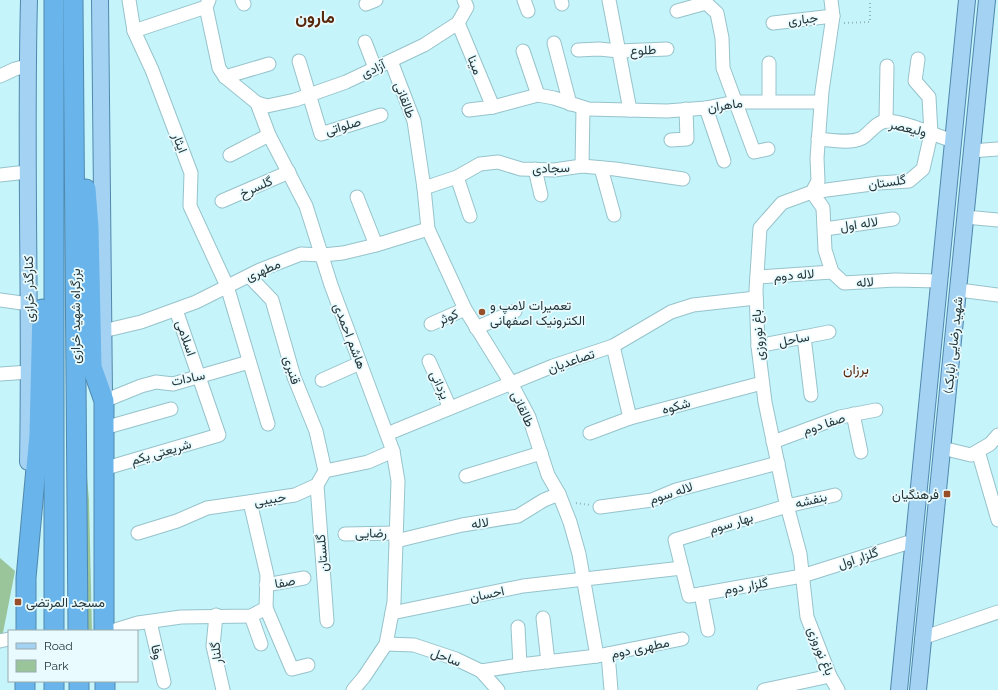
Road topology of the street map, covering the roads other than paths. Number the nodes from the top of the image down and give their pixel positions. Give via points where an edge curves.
1 (29, 0) edge
2 (54, 0) edge
3 (73, 0) edge
4 (100, 0) edge
5 (129, 0) edge
6 (464, 0) edge
7 (610, 0) edge
8 (831, 0) edge
9 (967, 0) edge
10 (987, 0) edge
11 (208, 4) edge
12 (677, 10) dead end
13 (833, 16) junction
14 (458, 23) junction
15 (773, 23) dead end
16 (134, 30) junction
17 (73, 39) junction
18 (365, 42) dead end
19 (554, 43) dead end
20 (667, 49) dead end
21 (578, 50) dead end
22 (523, 51) dead end
23 (619, 51) junction
24 (918, 58) dead end
25 (299, 61) dead end
26 (391, 61) junction
27 (769, 63) dead end
28 (270, 64) dead end
29 (27, 66) junction
30 (887, 66) dead end
31 (375, 68) junction
32 (0, 76) edge
33 (225, 77) junction
34 (310, 95) junction
35 (538, 95) junction
36 (769, 101) junction
37 (734, 102) junction
38 (821, 102) junction
39 (257, 103) junction
40 (570, 104) junction
41 (493, 107) junction
42 (584, 108) junction
43 (706, 108) junction
44 (686, 109) junction
45 (469, 110) dead end
46 (630, 110) junction
47 (381, 115) dead end
48 (886, 121) junction
49 (54, 131) junction
50 (931, 134) junction
51 (269, 135) junction
52 (818, 139) junction
53 (671, 140) dead end
54 (953, 141) junction
55 (998, 149) edge
56 (768, 150) dead end
57 (971, 151) junction
58 (230, 155) dead end
59 (724, 161) dead end
60 (582, 166) junction
61 (601, 168) junction
62 (536, 169) junction
63 (27, 172) junction
64 (289, 172) junction
65 (0, 175) edge
66 (456, 177) junction
67 (683, 179) dead end
68 (424, 188) junction
69 (812, 192) junction
70 (541, 195) dead end
71 (357, 197) dead end
72 (949, 200) junction
73 (222, 201) dead end
74 (966, 201) junction
75 (614, 215) dead end
76 (470, 216) dead end
77 (965, 217) junction
78 (893, 219) dead end
79 (998, 220) edge
80 (825, 228) junction
81 (428, 229) junction
82 (376, 246) junction
83 (323, 255) junction
84 (832, 272) junction
85 (248, 276) junction
86 (757, 277) junction
87 (939, 281) junction
88 (227, 286) junction
89 (959, 290) junction
90 (998, 295) edge
91 (756, 298) junction
92 (0, 300) edge
93 (29, 304) junction
94 (465, 309) junction
95 (176, 310) junction
96 (515, 311) dead end
97 (431, 324) dead end
98 (476, 328) junction
99 (103, 331) junction
100 (830, 332) dead end
101 (804, 337) junction
102 (613, 346) junction
103 (758, 346) junction
104 (430, 361) dead end
105 (249, 362) junction
106 (360, 363) junction
107 (30, 372) junction
108 (0, 374) edge
109 (199, 377) junction
110 (322, 380) dead end
111 (511, 383) junction
112 (762, 383) junction
113 (811, 395) dead end
114 (104, 401) junction
115 (450, 408) junction
116 (171, 409) dead end
117 (876, 410) dead end
118 (853, 414) junction
119 (630, 418) junction
120 (268, 424) dead end
121 (104, 428) junction
122 (590, 433) dead end
123 (387, 434) junction
124 (219, 435) joint
125 (998, 435) edge
126 (773, 442) junction
127 (942, 448) junction
128 (393, 451) junction
129 (978, 451) junction
130 (861, 452) dead end
131 (540, 453) junction
132 (778, 463) junction
133 (103, 469) junction
134 (324, 471) junction
135 (466, 476) dead end
136 (317, 485) junction
137 (835, 495) dead end
138 (561, 498) junction
139 (250, 502) junction
140 (787, 506) junction
141 (600, 507) road end
142 (998, 520) edge
143 (138, 533) dead end
144 (345, 534) dead end
145 (396, 537) junction
146 (913, 541) junction
147 (682, 568) junction
148 (802, 576) junction
149 (26, 578) junction
150 (304, 578) dead end
151 (582, 580) junction
152 (266, 585) junction
153 (695, 595) junction
154 (266, 608) junction
155 (998, 612) edge
156 (392, 613) junction
157 (216, 615) junction
158 (251, 616) junction
159 (543, 618) dead end
160 (327, 621) dead end
161 (150, 622) junction
162 (518, 628) dead end
163 (26, 630) edge
164 (54, 630) edge
165 (78, 630) edge
166 (104, 630) edge
167 (116, 630) edge
168 (708, 630) dead end
169 (922, 638) junction
170 (682, 639) dead end
171 (261, 644) dead end
172 (386, 644) junction
173 (603, 655) junction
174 (548, 662) junction
175 (308, 665) dead end
176 (520, 665) junction
177 (481, 671) junction
178 (830, 676) junction
179 (164, 682) dead end
180 (224, 690) edge
181 (353, 690) edge
182 (498, 690) edge
183 (611, 690) edge
184 (764, 690) edge
185 (838, 690) edge
186 (899, 690) edge
187 (918, 690) edge

1 - 29 main road, کنارگذر خرازی
2 - 49 highway, بزرگراه شهید خرازی
3 - 17 highway, بزرگراه شهید خرازی
4 - 99 main road
5 - 16 street, ایثار
6 - 14 street via 466,7
7 - 23 street
8 - 13 street
9 - 54 main road, شهید رضایی (بابک)
10 - 57 main road, شهید رضایی (بابک)
11 - 16 street
11 - 33 street via 219,68
12 - 37 street via 706,3 717,13 722,38 723,68
13 - 15 street, جباری
13 - 38 street
14 - 26 street, آزادی via 424,45
14 - 41 street, مینا
16 - 88 street, ایثار via 191,173 190,206
17 - 114 highway via 89,228 92,367
17 - 165 highway, بزرگراه شهید خرازی
18 - 31 street
19 - 40 street
20 - 23 street, طلوع
21 - 23 street
22 - 35 street
23 - 46 street
24 - 50 street, گلستان via 915,81 929,97
25 - 34 street
26 - 31 street, آزادی
26 - 68 street, طالقانی via 414,121
27 - 36 street
28 - 33 street
29 - 32 street via 15,68
29 - 63 main road, کنارگذر خرازی
30 - 48 street
31 - 34 street, آزادی
33 - 39 street
34 - 39 street, آزادی via 267,106
34 - 47 street, صلواتی via 321,134
35 - 40 street, ماهران
35 - 41 street, ماهران
36 - 37 street, ماهران
36 - 38 street, ماهران
37 - 43 street, ماهران
37 - 56 street via 754,152
38 - 52 street
39 - 51 street, هاشم احمدی
40 - 42 street, ماهران
41 - 45 street, ماهران
42 - 46 street, ماهران
42 - 60 street
43 - 44 street, ماهران
43 - 59 street
44 - 46 street, ماهران
44 - 53 street via 687,139
48 - 50 street, ولیعصر
48 - 52 street, ولیعصر via 875,126 861,138 845,141
49 - 149 highway via 43,286 39,435
49 - 164 highway, بزرگراه شهید خرازی
50 - 54 street, ولیعصر
50 - 69 street, گلستان via 923,169 909,181
51 - 58 street
51 - 64 street, هاشم احمدی
52 - 69 street via 818,181
54 - 72 main road, شهید رضایی (بابک)
55 - 57 street
57 - 74 main road, شهید رضایی (بابک)
60 - 61 street, سجادی
60 - 62 street, سجادی via 554,170
61 - 67 street, سجادی
61 - 75 street
62 - 66 street, سجادی via 498,162 480,164
62 - 70 street
63 - 65 street
63 - 93 main road, کنارگذر خرازی
64 - 73 street, گلسرخ
64 - 83 street, هاشم احمدی via 306,206
66 - 68 street, سجادی
66 - 76 street
68 - 81 street, طالقانی
69 - 80 street via 823,208
69 - 86 street, باغ نوروزی via 782,203 760,228
71 - 82 street
72 - 74 main road
72 - 87 main road, شهید رضایی (بابک)
74 - 77 main road, شهید رضایی (بابک)
77 - 79 street
77 - 89 main road, شهید رضایی (بابک)
78 - 80 street, لاله اول
80 - 84 street via 825,250
81 - 82 street, مطهری
81 - 94 street, طالقانی
82 - 83 street, مطهری
83 - 85 street, مطهری via 301,254
83 - 106 street, هاشم احمدی via 331,285
84 - 86 street, لاله دوم
84 - 87 street, لاله via 844,283
85 - 88 street, مطهری
85 - 134 street, قنبری via 272,300 294,377 316,432
86 - 91 street, باغ نوروزی
87 - 146 main road, شهید رضایی (بابک)
88 - 95 street, مطهری
88 - 105 street, ایثار
89 - 90 street
89 - 127 main road, شهید رضایی (بابک)
91 - 102 street, تصاعدیان via 692,305 671,312
91 - 103 street, باغ نوروزی
92 - 93 street
93 - 107 main road, کنارگذر خرازی
94 - 97 street, کوثر
94 - 98 street, طالقانی
95 - 99 street, مطهری
95 - 109 street, اسلامی
96 - 98 street
98 - 111 street, طالقانی
99 - 114 main road
100 - 101 street, ساحل
101 - 103 street, ساحل
101 - 113 street
102 - 111 street, تصاعدیان
102 - 119 street
103 - 112 street, باغ نوروزی
104 - 115 street, یزدانی
105 - 109 street, سادات
105 - 120 street, ایثار
106 - 110 street
106 - 123 street, هاشم احمدی
107 - 108 street
107 - 149 main road, کنارگذر خرازی
109 - 114 street, سادات via 173,384 156,382
109 - 124 street, اسلامی
111 - 115 street, تصاعدیان
111 - 131 street, طالقانی via 529,417
112 - 119 street, شکوه
112 - 126 street, باغ نوروزی
114 - 121 highway
115 - 123 street, تصاعدیان
116 - 121 street
117 - 118 street, صفا دوم
118 - 126 street, صفا دوم
118 - 130 street
119 - 122 street, شکوه
121 - 133 highway
123 - 128 street, هاشم احمدی
124 - 133 street, شریعتی یکم
125 - 129 street via 990,444
126 - 132 street, باغ نوروزی
127 - 129 street via 971,455
127 - 169 main road, شهید رضایی (بابک)
128 - 134 street via 368,462
128 - 145 street, هاشم احمدی via 398,481
129 - 142 street
131 - 135 street
131 - 138 street, طالقانی via 548,475
132 - 140 street, باغ نوروزی
132 - 141 street, لاله سوم via 676,490 652,500
133 - 166 highway
134 - 136 street
136 - 139 street, حبیبی via 295,495
136 - 160 street, گلستان
137 - 140 street, بنفشه
138 - 145 street, لاله via 544,500 518,516
138 - 151 street, طالقانی via 579,554
139 - 143 street, حبیبی via 207,508 177,521
139 - 152 street via 267,574
140 - 147 street, بهار سوم via 675,540
140 - 148 street, باغ نوروزی via 800,554
144 - 145 street, رضایی
145 - 156 street, هاشم احمدی
146 - 148 street, گلزار اول
146 - 186 main road, شهید رضایی (بابک)
147 - 151 street, احسان
147 - 153 street
148 - 153 street, گلزار دوم
148 - 178 street, باغ نوروزی via 807,617
149 - 163 highway
150 - 152 street, صفا
151 - 156 street, احسان via 523,586
151 - 173 street, طالقانی
152 - 154 street
153 - 168 street
154 - 158 street
154 - 175 street via 292,668
155 - 169 street
156 - 172 street, هاشم احمدی
157 - 158 street
157 - 161 street
157 - 180 street, گلنار via 213,646
158 - 171 street
159 - 174 street
161 - 167 street
161 - 179 street, وفا
162 - 176 street
169 - 187 main road, شهید رضایی (بابک)
170 - 173 street, مطهری دوم
172 - 177 street, ساحل via 414,645 456,659
172 - 181 street, هاشم احمدی
173 - 174 street
173 - 183 street, طالقانی
174 - 176 street
176 - 177 street
177 - 182 street, ساحل
178 - 184 street
178 - 185 street, باغ نوروزی

